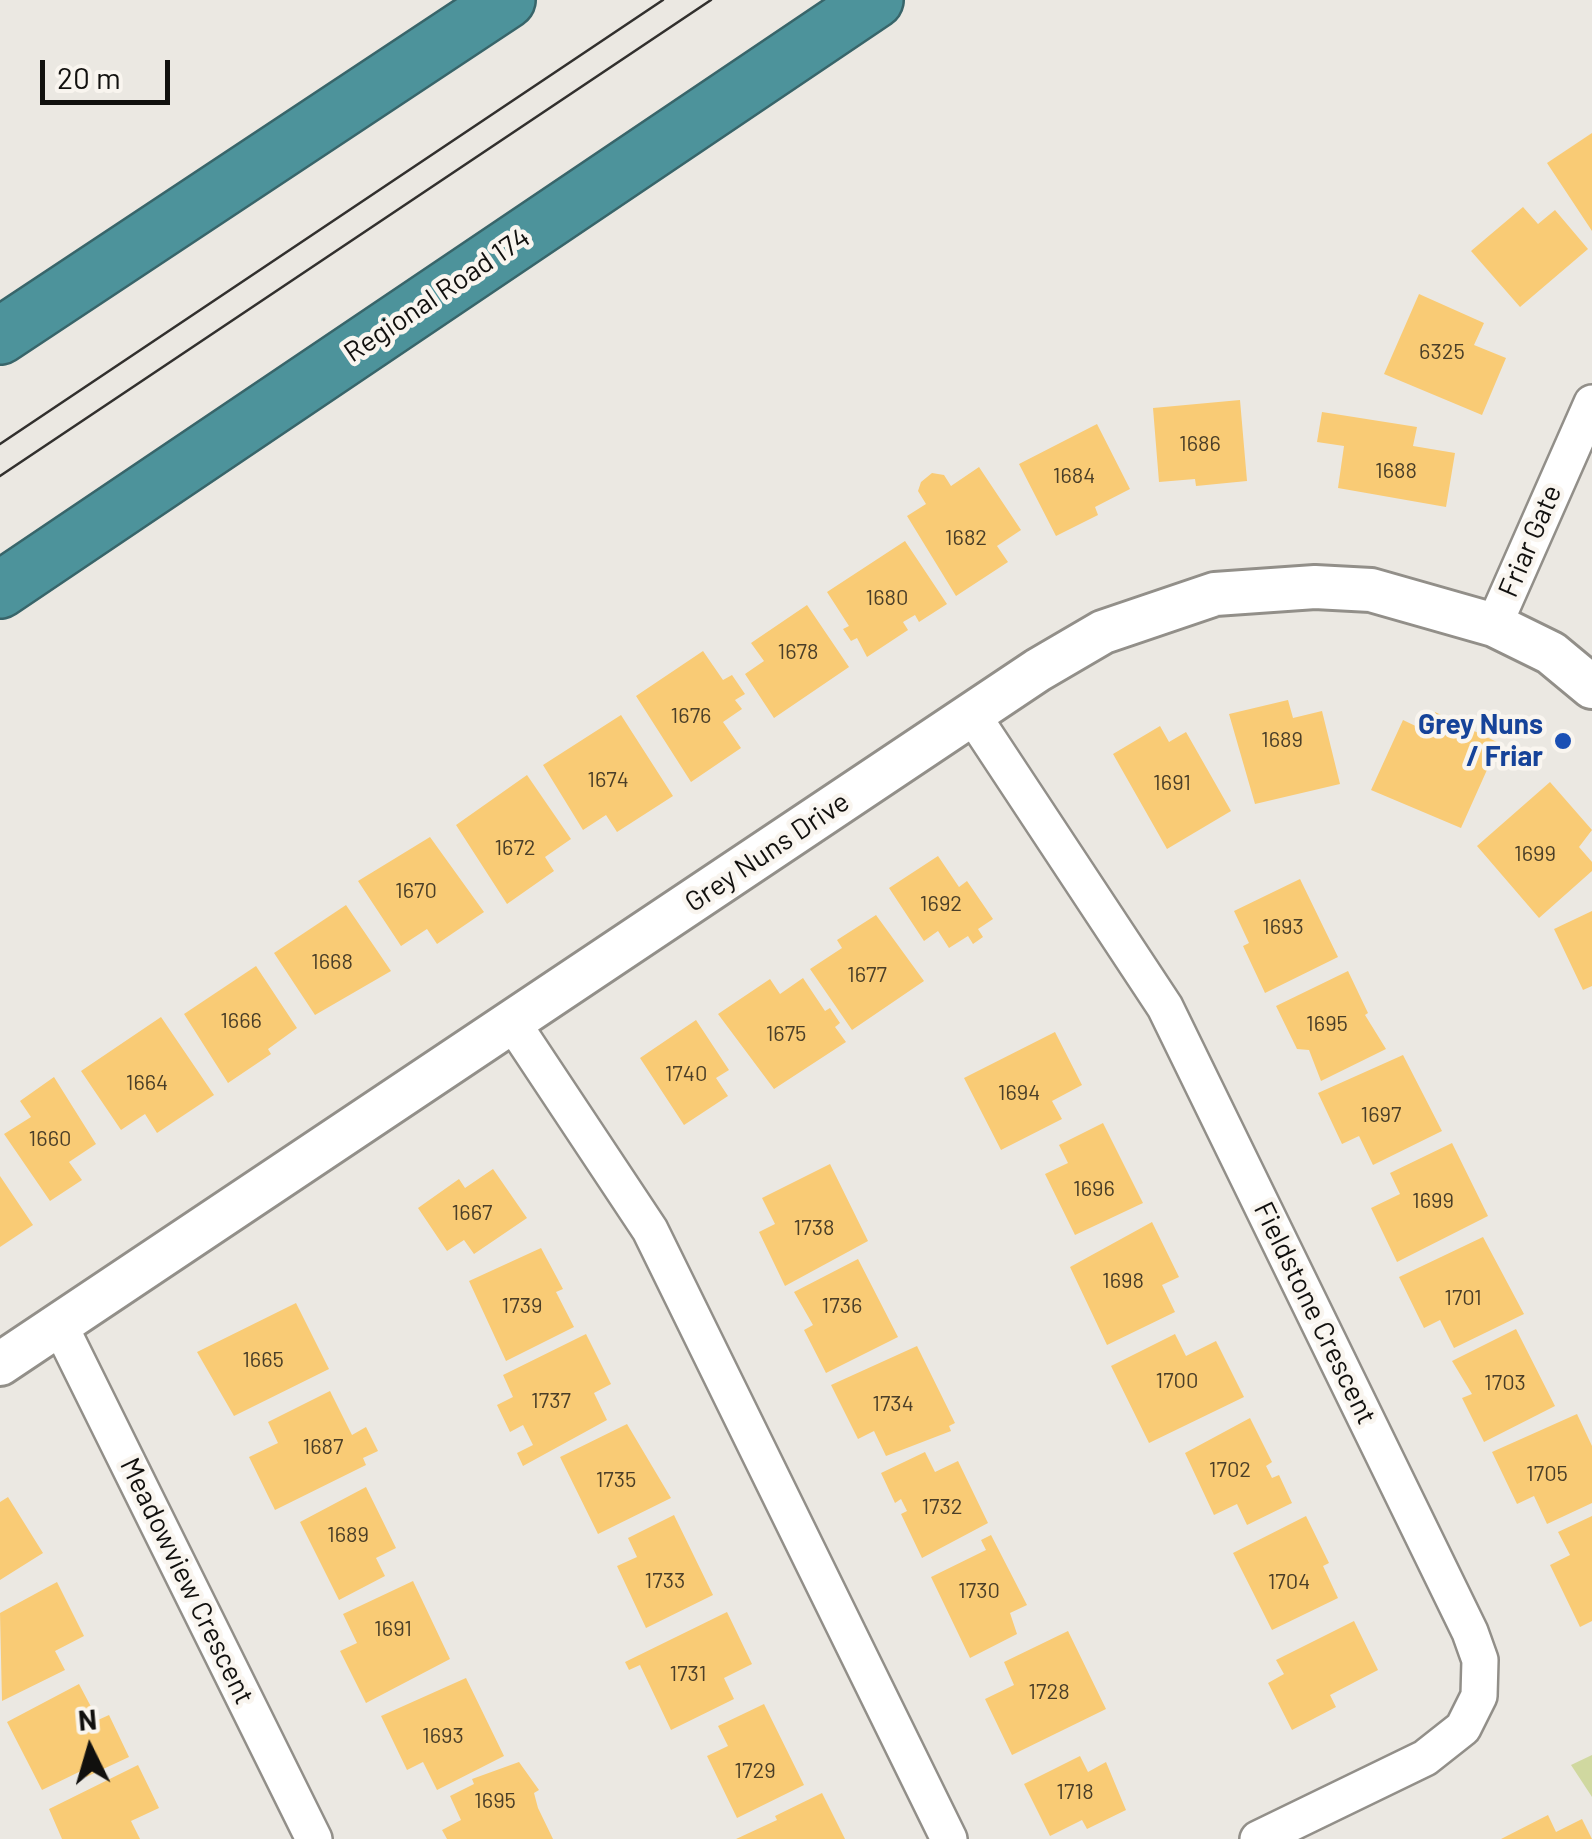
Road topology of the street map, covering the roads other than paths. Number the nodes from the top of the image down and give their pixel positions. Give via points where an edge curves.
1 (506, 0) edge
2 (875, 0) edge
3 (0, 334) edge
4 (362, 346) junction
5 (1592, 403) edge
6 (0, 590) edge
7 (1494, 624) junction
8 (0, 626) edge
9 (1592, 687) edge
10 (974, 716) junction
11 (512, 1022) junction
12 (59, 1324) junction
13 (0, 1364) edge
14 (314, 1839) edge
15 (949, 1839) edge
16 (1258, 1839) edge

1 - 3 highway
2 - 4 highway, Regional Road 174
4 - 6 highway, Regional Road 174
4 - 8 highway
5 - 7 street, Friar Gate
7 - 9 street, Grey Nuns Drive via 1551,653
7 - 10 street, Grey Nuns Drive via 1372,590 1215,594 1103,632
10 - 11 street, Grey Nuns Drive
10 - 16 street, Fieldstone Crescent via 1165,1006 1480,1660 1479,1696 1463,1728 1425,1758
11 - 12 street, Grey Nuns Drive
11 - 15 street via 650,1230
12 - 13 street, Grey Nuns Drive
12 - 14 street, Meadowview Crescent

